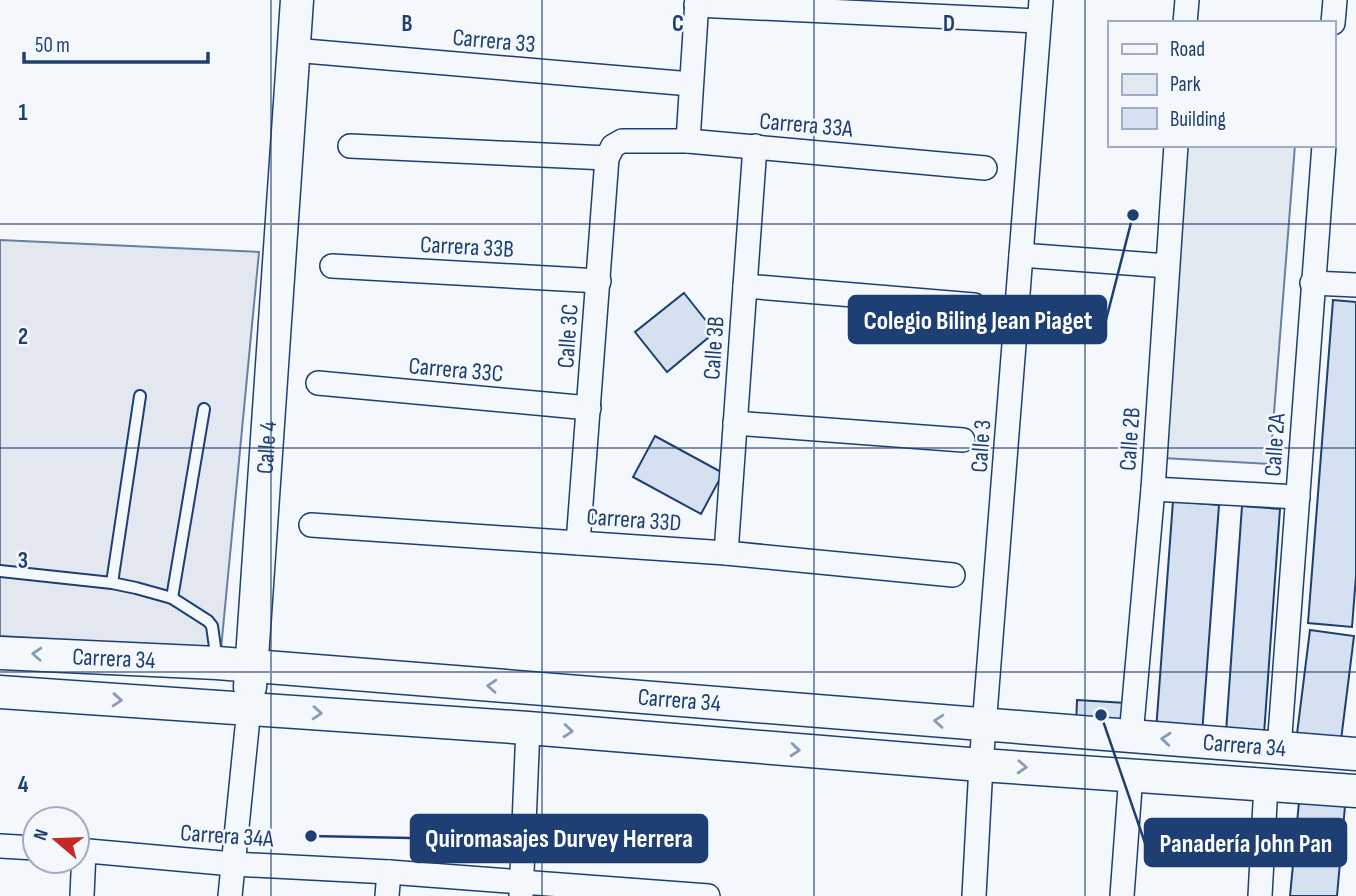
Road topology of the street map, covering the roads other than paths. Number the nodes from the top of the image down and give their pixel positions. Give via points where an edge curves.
1 (297, 0) edge
2 (1187, 0) edge
3 (1335, 0) edge
4 (696, 3) edge
5 (1040, 11) edge
6 (1185, 21) edge
7 (1333, 21) edge
8 (293, 50) junction
9 (691, 84) junction
10 (688, 141) junction
11 (350, 146) dead end
12 (754, 146) junction
13 (1177, 147) edge
14 (1324, 147) edge
15 (607, 158) junction
16 (985, 168) dead end
17 (1021, 255) junction
18 (332, 266) dead end
19 (1167, 266) junction
20 (599, 281) junction
21 (1312, 283) junction
22 (1356, 285) edge
23 (745, 286) junction
24 (974, 305) dead end
25 (318, 383) dead end
26 (140, 396) dead end
27 (589, 408) junction
28 (204, 409) dead end
29 (735, 423) junction
30 (964, 440) dead end
31 (1153, 489) junction
32 (1298, 497) junction
33 (311, 525) dead end
34 (578, 542) junction
35 (726, 553) junction
36 (0, 570) edge
37 (953, 575) dead end
38 (112, 583) junction
39 (172, 598) junction
40 (0, 653) edge
41 (217, 663) junction
42 (252, 667) junction
43 (0, 692) edge
44 (249, 708) junction
45 (986, 724) junction
46 (528, 728) junction
47 (1131, 736) junction
48 (1279, 748) junction
49 (1356, 754) edge
50 (981, 765) junction
51 (1131, 774) junction
52 (1266, 784) junction
53 (1356, 791) edge
54 (0, 846) edge
55 (21, 847) edge
56 (91, 852) edge
57 (233, 864) junction
58 (389, 872) junction
59 (81, 875) edge
60 (521, 889) edge
61 (82, 896) edge
62 (230, 896) edge
63 (387, 896) edge
64 (696, 896) edge
65 (974, 896) edge
66 (1122, 896) edge
67 (1260, 896) edge

1 - 8 street, Calle 4
2 - 6 street
3 - 7 street
4 - 5 street
4 - 9 street
5 - 17 street, Calle 3
8 - 9 street, Carrera 33
8 - 42 street, Calle 4
9 - 10 street
10 - 12 street, Carrera 33A
10 - 15 street, Carrera 33A via 622,141
11 - 15 street
12 - 16 street, Carrera 33A
12 - 23 street, Calle 3B
13 - 19 street, Calle 2B
14 - 21 street, Calle 2A
15 - 20 street, Calle 3C
17 - 19 street
17 - 45 street, Calle 3
18 - 20 street, Carrera 33B
19 - 31 street, Calle 2B
20 - 27 street, Calle 3C
21 - 22 street
21 - 32 street, Calle 2A
23 - 24 street
23 - 29 street, Calle 3B
25 - 27 street, Carrera 33C
26 - 38 lane
27 - 34 street, Calle 3C
28 - 39 lane
29 - 30 street
29 - 35 street, Calle 3B
31 - 32 street
31 - 47 street, Calle 2B
32 - 48 street, Calle 2A
33 - 34 street, Carrera 33D
34 - 35 street, Carrera 33D
35 - 37 street, Carrera 33D
36 - 38 lane
38 - 39 lane
39 - 41 lane via 212,626
41 -> 40 street, Carrera 34
41 - 42 street, Carrera 34
42 - 44 street, Calle 4
45 -> 42 street, Carrera 34
43 -> 44 street, Carrera 34
44 -> 46 street, Carrera 34
44 - 57 street, Calle 4
45 - 47 street, Carrera 34
45 - 50 street, Calle 3
46 -> 50 street, Carrera 34
46 - 60 street
48 -> 47 street, Carrera 34
48 - 49 street, Carrera 34
50 -> 51 street, Carrera 34
50 - 65 street, Calle 3
51 - 52 street, Carrera 34
51 - 66 street
52 - 53 street, Carrera 34
52 - 67 street
54 - 55 street
56 - 57 street, Carrera 34A
57 - 58 street, Carrera 34A
57 - 62 street, Calle 4
58 - 60 street, Carrera 34A
58 - 63 street
59 - 61 street
60 - 64 street, Carrera 34A

